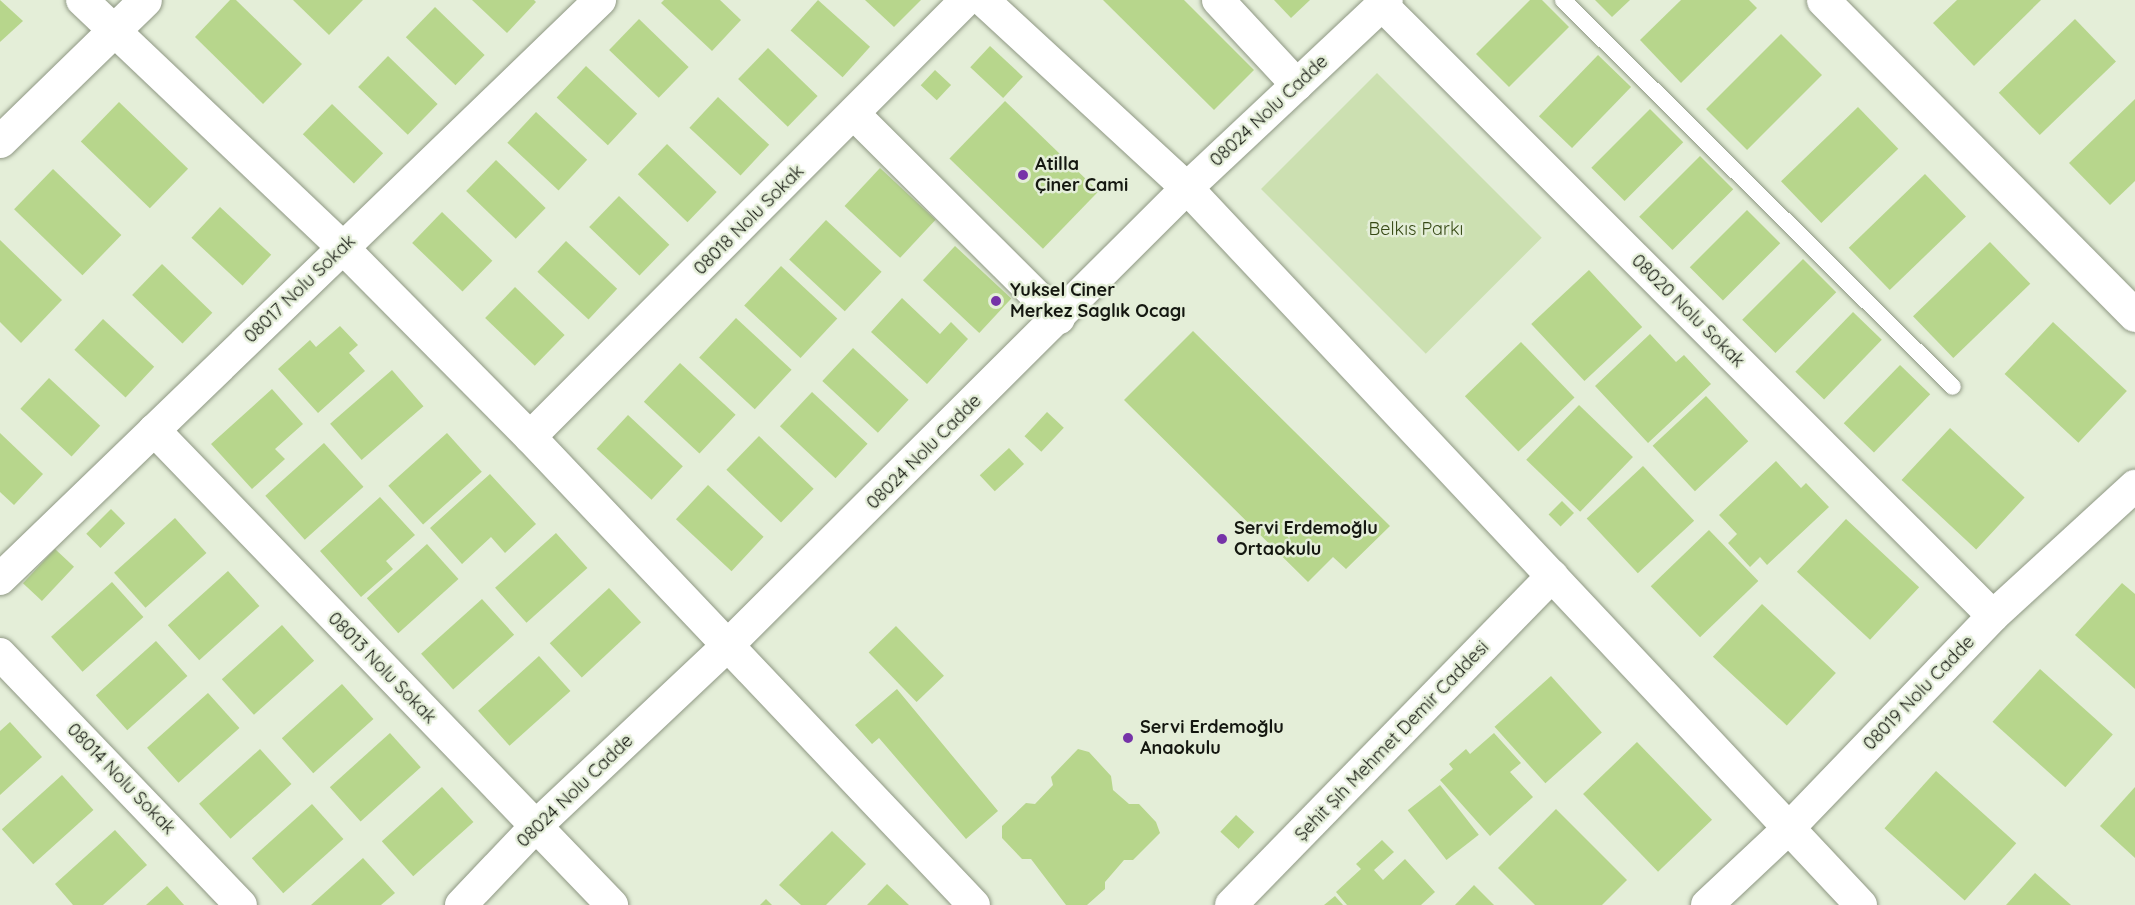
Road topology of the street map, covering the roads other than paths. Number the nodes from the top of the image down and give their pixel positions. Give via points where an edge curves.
1 (82, 0) edge
2 (145, 0) edge
3 (600, 0) edge
4 (966, 0) edge
5 (983, 0) edge
6 (1218, 0) edge
7 (1563, 0) edge
8 (1822, 0) edge
9 (1384, 3) edge
10 (112, 32) junction
11 (1297, 85) junction
12 (855, 115) junction
13 (0, 141) edge
14 (1187, 188) junction
15 (343, 248) junction
16 (2135, 315) edge
17 (1059, 318) junction
18 (1953, 387) dead end
19 (154, 430) junction
20 (530, 437) junction
21 (2135, 486) edge
22 (1552, 576) junction
23 (0, 579) edge
24 (1993, 616) junction
25 (726, 647) junction
26 (0, 654) edge
27 (535, 827) junction
28 (1789, 828) junction
29 (241, 905) edge
30 (461, 905) edge
31 (612, 905) edge
32 (974, 905) edge
33 (1231, 905) edge
34 (1707, 905) edge
35 (1861, 905) edge

1 - 10 street
2 - 10 street
3 - 15 street, 08017 Nolu Sokak
4 - 12 street, 08018 Nolu Sokak
5 - 14 street
6 - 11 street
7 - 18 lane
8 - 16 street
9 - 11 street, 08024 Nolu Cadde
9 - 24 street, 08020 Nolu Sokak
10 - 13 street
10 - 15 street
11 - 14 street, 08024 Nolu Cadde
12 - 17 street
12 - 20 street, 08018 Nolu Sokak
14 - 17 street, 08024 Nolu Cadde
14 - 22 street
15 - 19 street, 08017 Nolu Sokak
15 - 20 street
17 - 25 street, 08024 Nolu Cadde
19 - 23 street, 08017 Nolu Sokak
19 - 27 street, 08013 Nolu Sokak
20 - 25 street
21 - 24 street, 08019 Nolu Cadde
22 - 28 street
22 - 33 street, Şehit Şıh Mehmet Demir Caddesi
24 - 28 street, 08019 Nolu Cadde
25 - 27 street, 08024 Nolu Cadde
25 - 32 street
26 - 29 street, 08014 Nolu Sokak
27 - 30 street, 08024 Nolu Cadde
27 - 31 street, 08013 Nolu Sokak
28 - 34 street, 08019 Nolu Cadde
28 - 35 street

